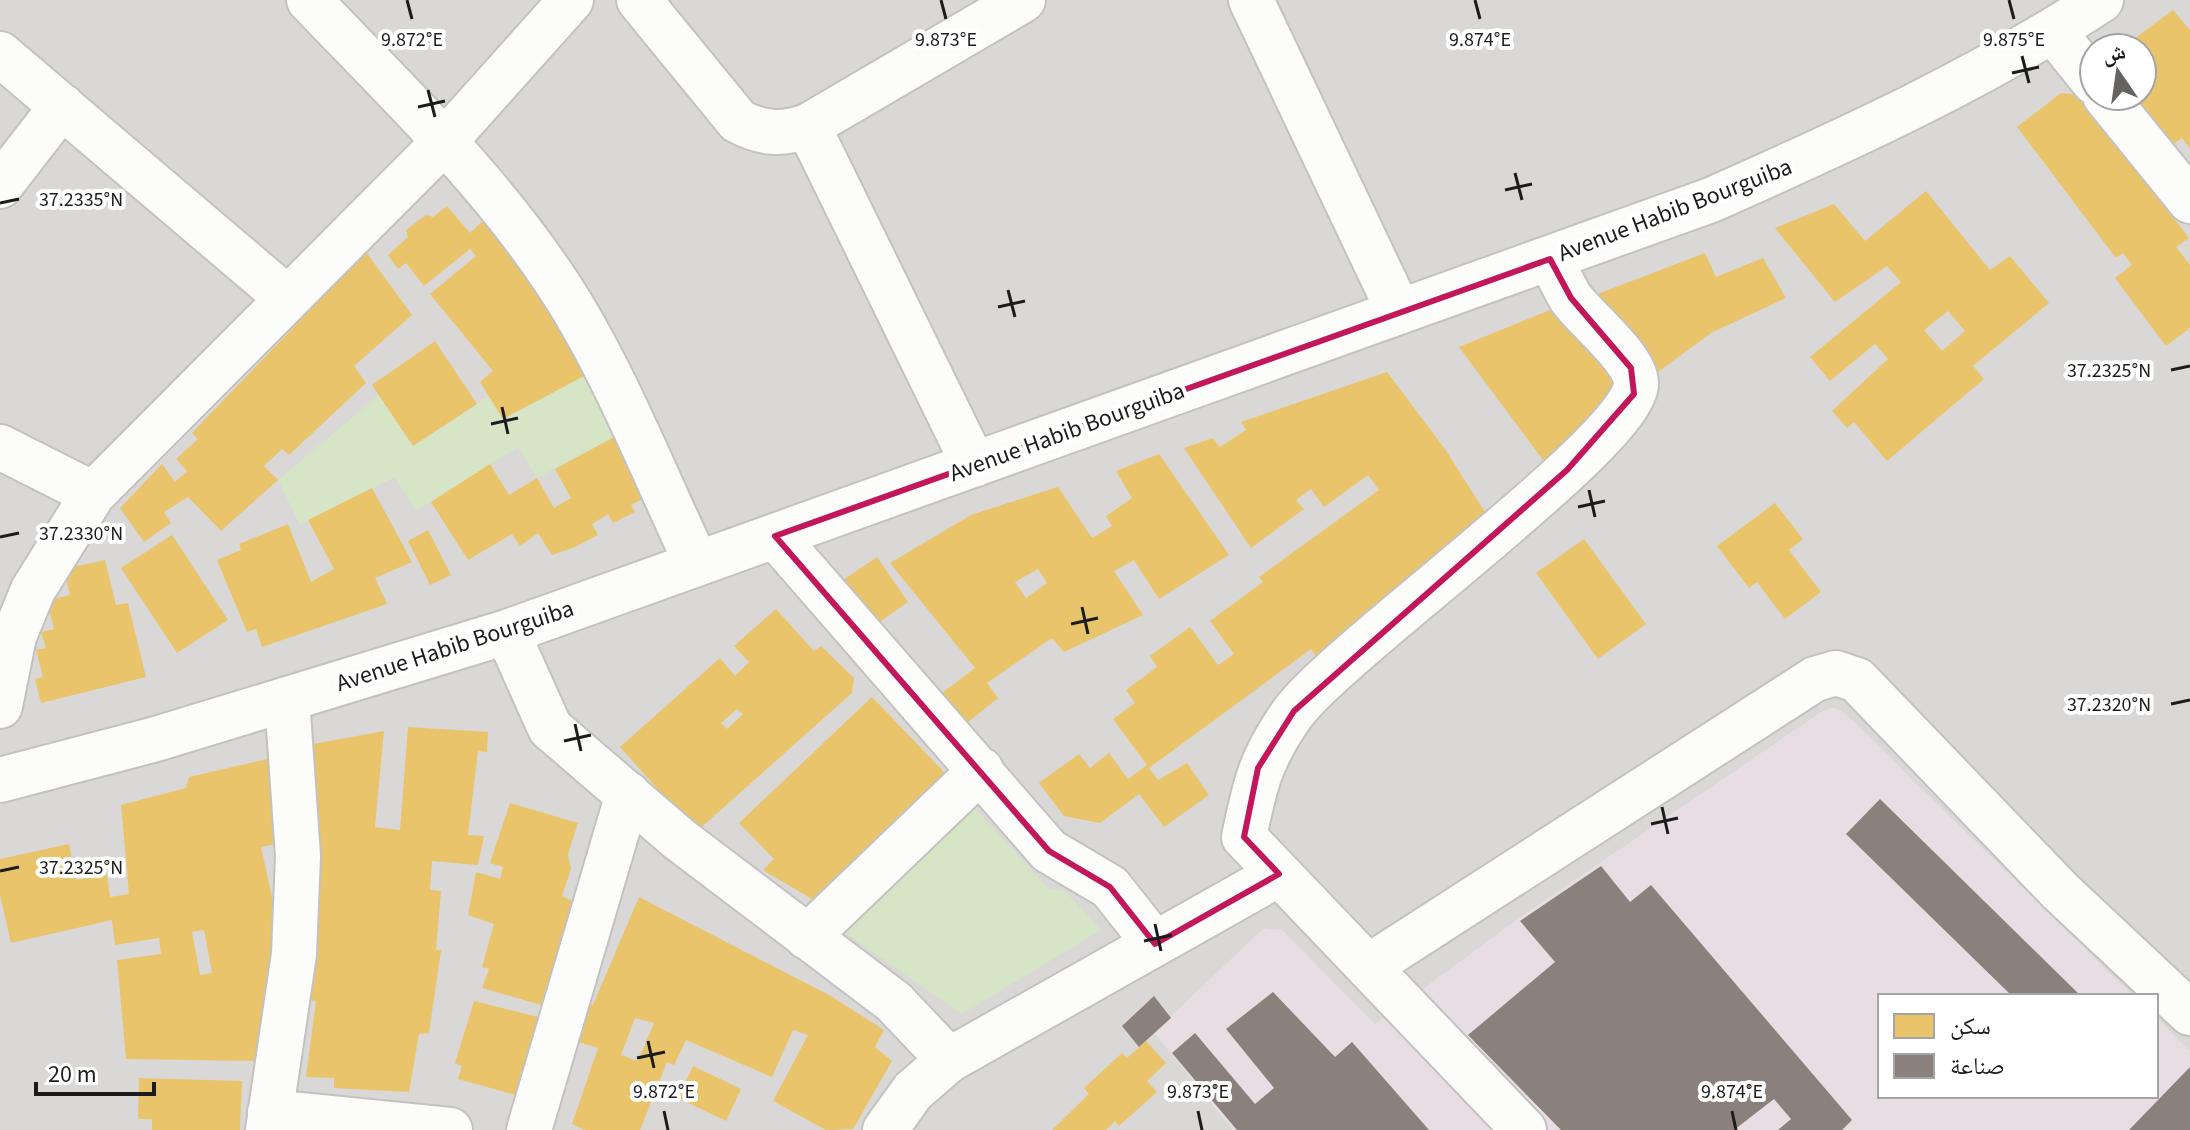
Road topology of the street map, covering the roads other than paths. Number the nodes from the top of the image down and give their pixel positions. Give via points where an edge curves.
1 (309, 0) edge
2 (571, 0) edge
3 (639, 0) edge
4 (1023, 0) edge
5 (1251, 0) edge
6 (2101, 0) edge
7 (2053, 31) junction
8 (0, 54) edge
9 (2078, 62) edge
10 (62, 106) junction
11 (2118, 112) edge
12 (808, 126) junction
13 (444, 142) junction
14 (0, 186) edge
15 (2190, 201) edge
16 (1550, 259) junction
17 (287, 298) junction
18 (1399, 312) junction
19 (0, 447) edge
20 (974, 465) junction
21 (93, 494) junction
22 (775, 536) junction
23 (697, 564) junction
24 (507, 632) junction
25 (287, 699) junction
26 (0, 706) edge
27 (981, 770) junction
28 (0, 780) edge
29 (628, 794) junction
30 (1279, 874) junction
31 (807, 937) junction
32 (1155, 944) junction
33 (1368, 967) junction
34 (2187, 1003) edge
35 (949, 1060) junction
36 (269, 1121) edge
37 (450, 1130) edge
38 (529, 1130) edge
39 (885, 1130) edge
40 (1524, 1130) edge

1 - 13 street
2 - 13 street
3 - 12 street via 738,121 776,133
4 - 12 street
5 - 18 street
6 - 7 street, Avenue Habib Bourguiba
7 - 9 street
7 - 16 street, Avenue Habib Bourguiba via 1826,149 1711,200
8 - 10 street
10 - 14 street
10 - 17 street
11 - 15 street
12 - 20 street
13 - 17 street
13 - 23 street via 525,238 580,320
16 - 18 street, Avenue Habib Bourguiba
16 - 30 street via 1571,298 1631,368 1634,394 1623,413 1567,470 1294,711 1258,768 1244,837
17 - 21 street
18 - 20 street, Avenue Habib Bourguiba
19 - 21 street
20 - 22 street, Avenue Habib Bourguiba
21 - 26 street via 33,590 14,636
22 - 23 street, Avenue Habib Bourguiba
22 - 27 street
23 - 24 street, Avenue Habib Bourguiba
24 - 25 street, Avenue Habib Bourguiba
24 - 29 street via 550,728
25 - 28 street, Avenue Habib Bourguiba
25 - 36 street via 298,856 294,954
27 - 31 street
27 - 32 street via 1049,851 1110,887
29 - 31 street
29 - 38 street
30 - 32 street
30 - 33 street
31 - 35 street via 894,1002
32 - 35 street
33 - 34 street via 1815,679 1836,673 1857,680 2060,891
33 - 40 street
35 - 39 street via 913,1091
36 - 37 street

